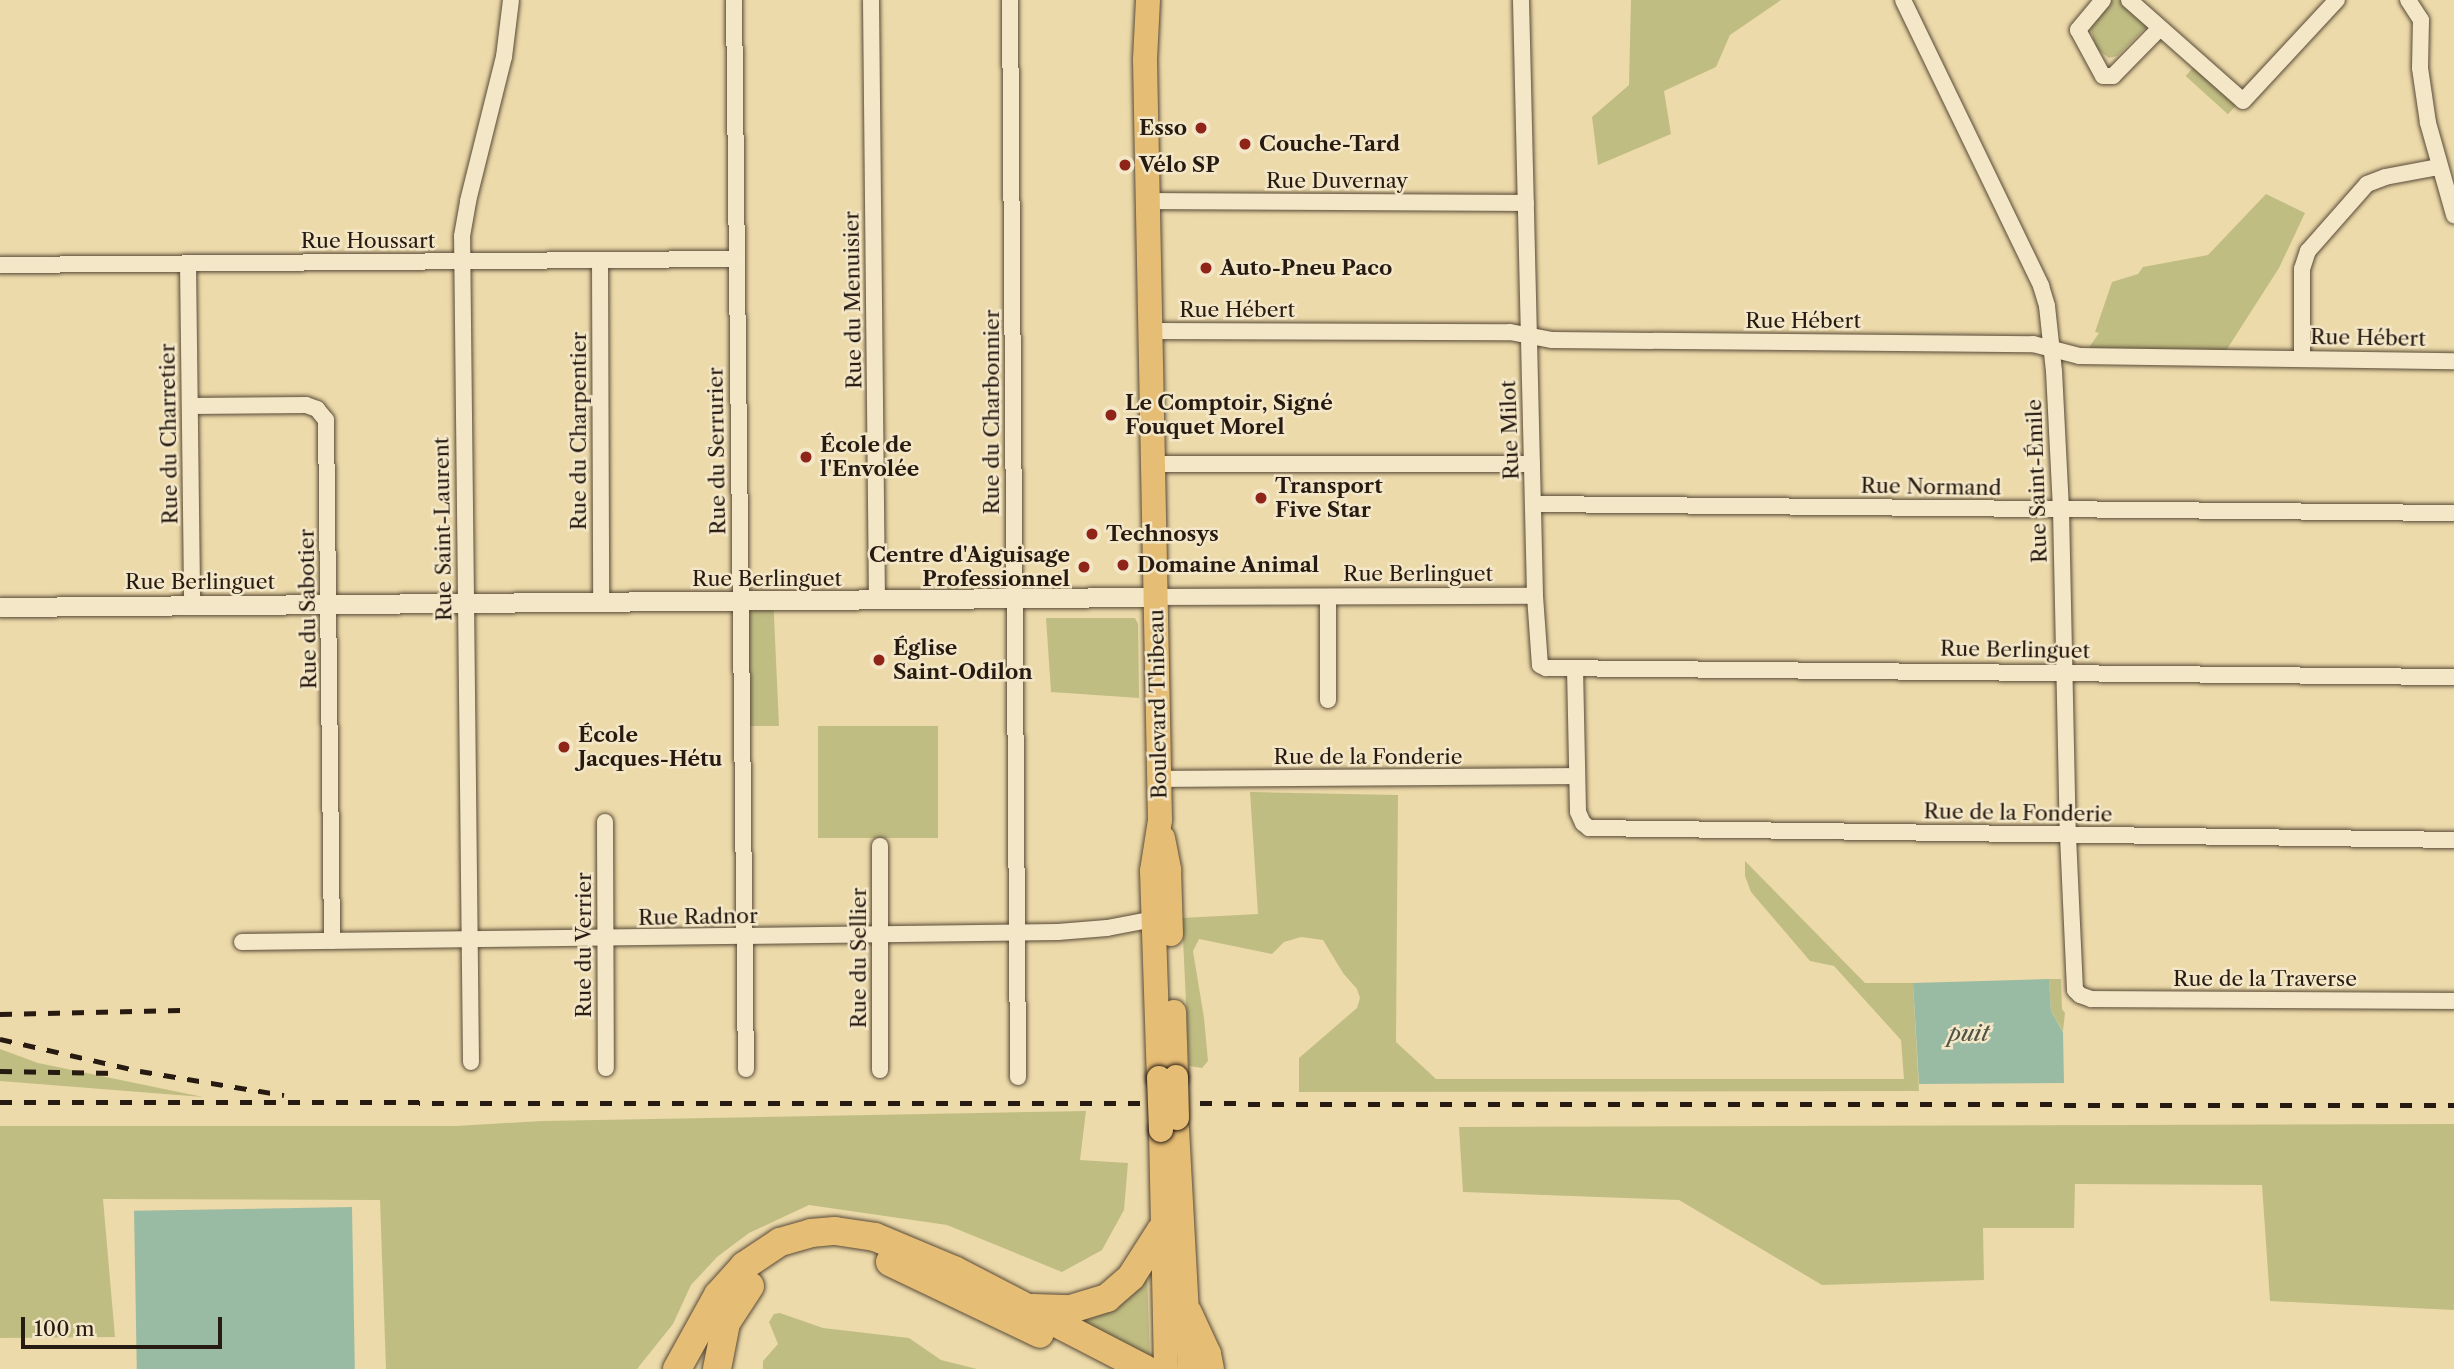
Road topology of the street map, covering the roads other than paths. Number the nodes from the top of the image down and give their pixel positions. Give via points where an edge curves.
1 (511, 0) edge
2 (734, 0) edge
3 (872, 0) edge
4 (1010, 0) edge
5 (1148, 0) edge
6 (1521, 0) edge
7 (1903, 0) edge
8 (2102, 0) edge
9 (2129, 0) edge
10 (2337, 0) edge
11 (2408, 0) edge
12 (2160, 28) junction
13 (2440, 167) junction
14 (1148, 201) junction
15 (1525, 203) junction
16 (2454, 215) edge
17 (736, 259) junction
18 (600, 260) junction
19 (462, 261) junction
20 (188, 263) junction
21 (0, 265) edge
22 (1151, 331) junction
23 (1529, 335) junction
24 (2052, 349) junction
25 (2302, 358) junction
26 (2454, 360) edge
27 (190, 406) junction
28 (1153, 464) junction
29 (1532, 464) junction
30 (1533, 505) junction
31 (2061, 509) junction
32 (2454, 513) edge
33 (1535, 596) junction
34 (1157, 597) junction
35 (1328, 597) junction
36 (1014, 600) junction
37 (740, 601) junction
38 (877, 601) junction
39 (601, 602) junction
40 (465, 603) junction
41 (328, 604) junction
42 (192, 605) junction
43 (0, 607) edge
44 (1575, 668) junction
45 (2063, 674) junction
46 (2454, 677) edge
47 (1328, 700) dead end
48 (1577, 776) junction
49 (1159, 779) junction
50 (1160, 820) junction
51 (605, 822) dead end
52 (2068, 835) junction
53 (2454, 840) edge
54 (880, 846) dead end
55 (1154, 919) junction
56 (1018, 933) junction
57 (880, 936) junction
58 (744, 938) junction
59 (605, 939) junction
60 (470, 940) junction
61 (332, 941) junction
62 (242, 942) dead end
63 (2077, 993) joint
64 (2454, 1001) edge
65 (471, 1062) dead end
66 (606, 1068) dead end
67 (746, 1069) dead end
68 (880, 1070) dead end
69 (1018, 1077) dead end
70 (1167, 1077) junction
71 (1169, 1129) junction
72 (1161, 1230) junction
73 (1027, 1307) junction
74 (1188, 1313) junction
75 (677, 1369) edge
76 (717, 1369) edge
77 (1110, 1369) edge
78 (1144, 1369) edge
79 (1166, 1369) edge
80 (1190, 1369) edge
81 (1210, 1369) edge

1 - 19 street, Rue Saint-Laurent via 505,57 464,218
2 - 17 street, Rue du Serrurier
3 - 38 street, Rue du Menuisier
4 - 36 street, Rue du Charbonnier
5 - 14 main road, Boulevard Thibeau
6 - 15 street, Rue Milot
7 - 24 street, Rue Saint-Émile via 2041,286
8 - 12 street via 2078,30 2104,77 2114,75
9 - 12 street
10 - 12 street via 2243,101
11 - 13 street via 2421,20 2421,76
13 - 16 street
13 - 25 street via 2367,184 2308,251 2302,269
14 - 15 street, Rue Duvernay
14 - 22 main road, Boulevard Thibeau
15 - 23 street, Rue Milot
17 - 18 street, Rue Houssart
17 - 37 street, Rue du Serrurier
18 - 19 street, Rue Houssart
18 - 39 street, Rue du Charpentier
19 - 20 street, Rue Houssart
19 - 40 street, Rue Saint-Laurent
20 - 21 street, Rue Houssart
20 - 27 street, Rue du Charretier
22 - 23 street, Rue Hébert
22 - 28 main road, Boulevard Thibeau
23 - 24 street, Rue Hébert via 1552,340 2033,344
23 - 29 street, Rue Milot
24 - 25 street, Rue Hébert via 2079,356
24 - 31 street, Rue Saint-Émile
25 - 26 street, Rue Hébert
27 - 41 street, Rue du Sabotier via 306,405 324,416
27 - 42 street, Rue du Charretier
28 - 29 street
28 - 34 main road, Boulevard Thibeau
29 - 30 street, Rue Milot
30 - 31 street, Rue Normand
30 - 33 street, Rue Milot
31 - 32 street, Rue Normand
31 - 45 street, Rue Saint-Émile
33 - 35 street, Rue Berlinguet
33 - 44 street, Rue Milot via 1540,665
34 - 35 street, Rue Berlinguet
34 - 36 street, Rue Berlinguet
34 - 49 main road, Boulevard Thibeau
35 - 47 street
36 - 38 street, Rue Berlinguet
36 - 56 street, Rue du Charbonnier
37 - 38 street, Rue Berlinguet
37 - 39 street, Rue Berlinguet
37 - 58 street, Rue du Serrurier
39 - 40 street, Rue Berlinguet
40 - 41 street, Rue Berlinguet
40 - 60 street, Rue Saint-Laurent
41 - 42 street, Rue Berlinguet
41 - 61 street, Rue du Sabotier
42 - 43 street, Rue Berlinguet
44 - 45 street, Rue Berlinguet
44 - 48 street
45 - 46 street, Rue Berlinguet
45 - 52 street, Rue Saint-Émile
48 - 49 street, Rue de la Fonderie
48 - 52 street, Rue de la Fonderie via 1578,812 1583,823 1599,829
49 - 50 main road, Boulevard Thibeau
50 - 55 main road, Boulevard Thibeau via 1152,871
50 - 70 main road, Boulevard Thibeau via 1170,870
51 - 59 street, Rue du Verrier
52 - 53 street, Rue de la Fonderie
52 - 63 street, Rue Saint-Émile
54 - 57 street, Rue du Sellier
55 - 56 street, Rue Radnor via 1084,931
55 - 70 main road, Boulevard Thibeau
56 - 57 street, Rue Radnor
56 - 69 street, Rue du Charbonnier
57 - 58 street, Rue Radnor
57 - 68 street, Rue du Sellier
58 - 59 street, Rue Radnor
58 - 67 street, Rue du Serrurier
59 - 60 street, Rue Radnor
59 - 66 street, Rue du Verrier
60 - 61 street, Rue Radnor
60 - 65 street, Rue Saint-Laurent
61 - 62 street, Rue Radnor
63 - 64 street, Rue de la Traverse via 2091,999
70 - 71 main road, Boulevard Thibeau, bridge
71 - 72 main road, Boulevard Thibeau
71 - 74 main road, Boulevard Thibeau
72 - 73 highway via 1131,1276 1107,1298 1071,1309
72 - 79 main road, Boulevard Thibeau
73 - 75 highway via 889,1241 855,1232 811,1233 775,1245 740,1269 715,1301
73 - 78 highway
74 - 80 main road, Boulevard Thibeau
74 - 81 highway
76 - 77 highway via 726,1322 752,1283 791,1258 838,1248 893,1263

